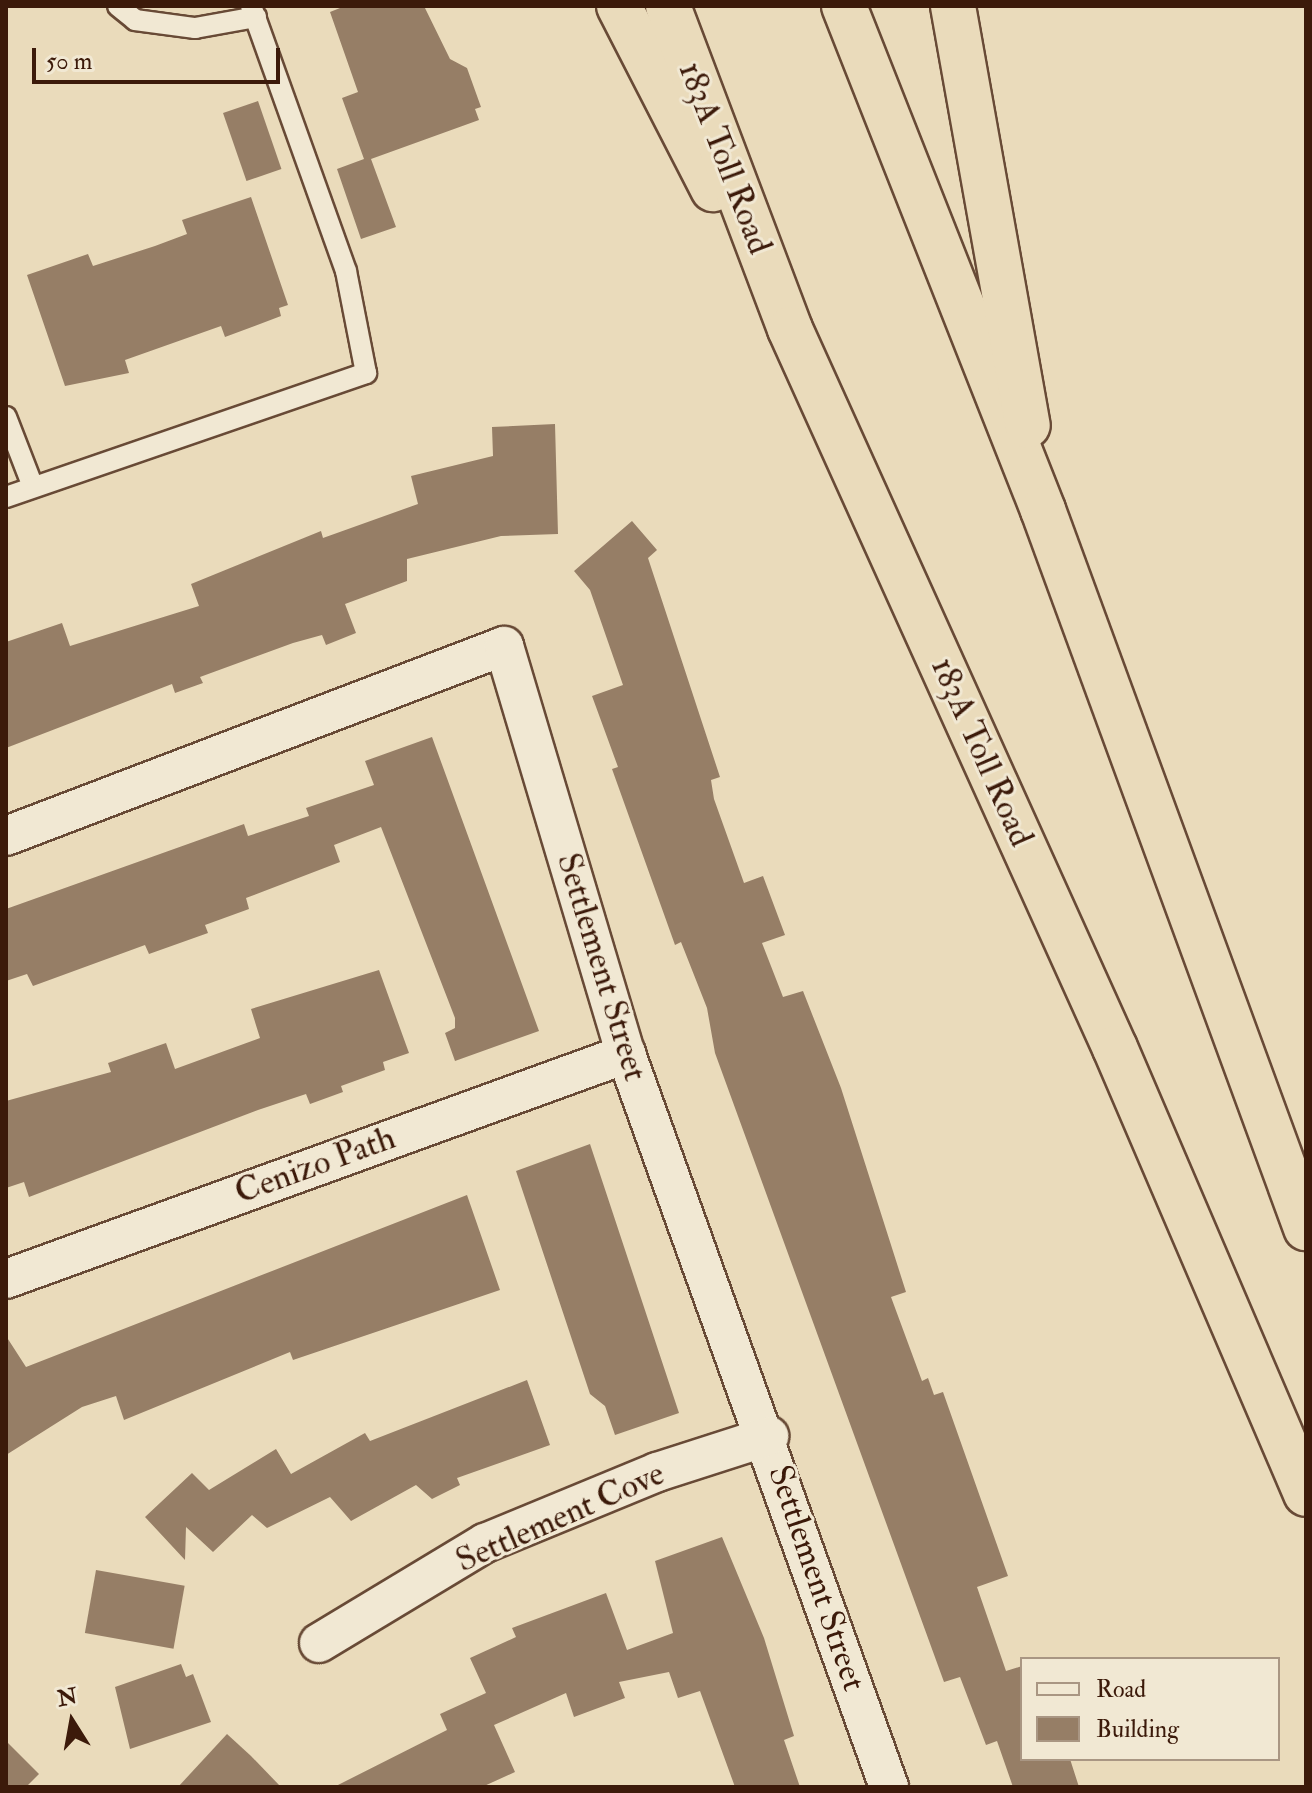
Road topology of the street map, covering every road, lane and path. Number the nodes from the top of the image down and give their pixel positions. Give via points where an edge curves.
1 (118, 6) edge
2 (619, 6) edge
3 (668, 6) edge
4 (844, 6) edge
5 (953, 6) edge
6 (254, 12) edge
7 (790, 329) junction
8 (6, 417) edge
9 (33, 487) junction
10 (6, 497) edge
11 (1043, 510) junction
12 (6, 836) edge
13 (626, 1054) junction
14 (1306, 1228) edge
15 (6, 1279) edge
16 (769, 1436) junction
17 (1306, 1494) edge
18 (319, 1643) dead end
19 (889, 1787) edge

1 - 6 lane via 135,20 195,28
2 - 7 highway
3 - 7 highway, 183A Toll Road
4 - 11 highway
5 - 11 highway
6 - 9 lane via 346,271 366,373
7 - 17 highway, 183A Toll Road via 1115,1048
8 - 9 lane
9 - 10 lane
11 - 14 highway
12 - 13 street, Settlement Street via 504,646
13 - 15 street, Cenizo Path
13 - 16 street, Settlement Street
16 - 18 street, Settlement Cove via 657,1472 485,1543
16 - 19 street, Settlement Street

